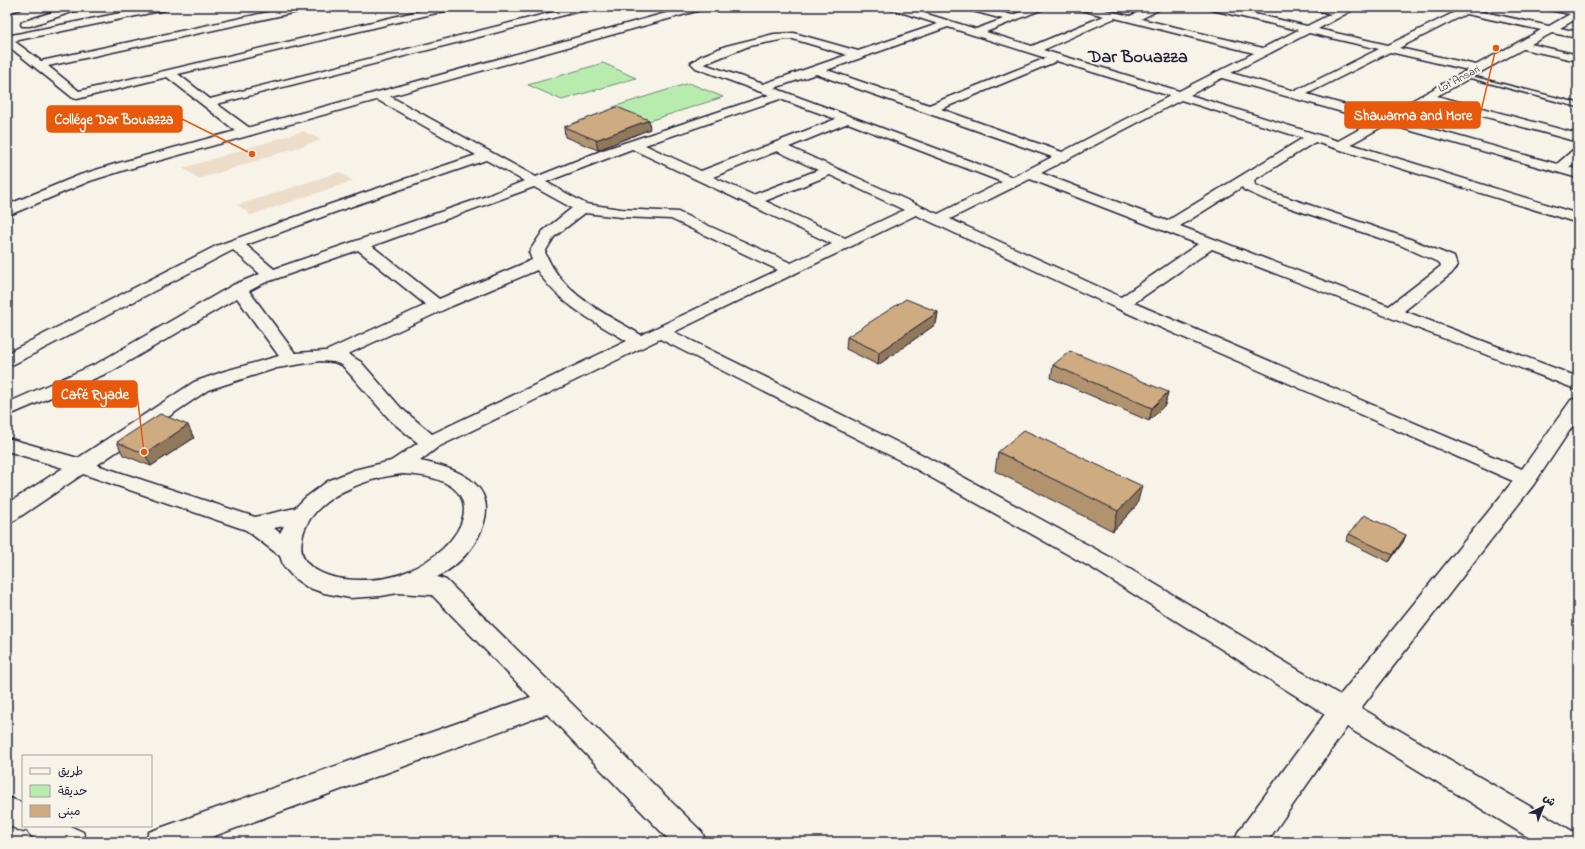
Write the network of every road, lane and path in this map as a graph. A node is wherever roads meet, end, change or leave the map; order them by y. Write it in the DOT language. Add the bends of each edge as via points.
graph roads {
  1 [pos="18,7"];
  2 [pos="78,7"];
  3 [pos="165,7"];
  4 [pos="306,7"];
  5 [pos="449,7"];
  6 [pos="585,7"];
  7 [pos="894,7"];
  8 [pos="968,7"];
  9 [pos="1044,7"];
  10 [pos="1081,7"];
  11 [pos="1159,7"];
  12 [pos="1211,7"];
  13 [pos="1313,7"];
  14 [pos="1353,7"];
  15 [pos="1445,7"];
  16 [pos="1547,7"];
  17 [pos="694,8"];
  18 [pos="7,10"];
  19 [pos="1464,11"];
  20 [pos="1341,13"];
  21 [pos="1578,14"];
  22 [pos="1114,15"];
  23 [pos="1012,18"];
  24 [pos="1132,19"];
  25 [pos="947,24"];
  26 [pos="1306,29"];
  27 [pos="1551,29"];
  28 [pos="7,30"];
  29 [pos="977,32"];
  30 [pos="1578,35"];
  31 [pos="7,39"];
  32 [pos="1522,45"];
  33 [pos="1388,48"];
  34 [pos="1034,50"];
  35 [pos="1264,52"];
  36 [pos="859,55"];
  37 [pos="1057,57"];
  38 [pos="1578,58"];
  39 [pos="39,65"];
  40 [pos="1477,69"];
  41 [pos="817,70"];
  42 [pos="168,73"];
  43 [pos="1221,74"];
  44 [pos="1465,76"];
  45 [pos="761,89"];
  46 [pos="1298,94"];
  47 [pos="779,95"];
  48 [pos="1181,95"];
  49 [pos="380,96"];
  50 [pos="1426,97"];
  51 [pos="208,103"];
  52 [pos="1578,105"];
  53 [pos="929,110"];
  54 [pos="848,119"];
  55 [pos="1388,120"];
  56 [pos="246,132"];
  57 [pos="1314,137"];
  58 [pos="1578,138"];
  59 [pos="1340,145"];
  60 [pos="634,146"];
  61 [pos="777,146"];
  62 [pos="1578,153"];
  63 [pos="489,155"];
  64 [pos="1064,157"];
  65 [pos="1559,169"];
  66 [pos="831,170"];
  67 [pos="1030,174"];
  68 [pos="1578,174"];
  69 [pos="699,177"];
  70 [pos="1247,180"];
  71 [pos="538,182"];
  72 [pos="1015,182"];
  73 [pos="752,201"];
  74 [pos="582,208"];
  75 [pos="916,210"];
  76 [pos="7,211"];
  77 [pos="937,220"];
  78 [pos="1578,220"];
  79 [pos="1168,227"];
  80 [pos="843,243"];
  81 [pos="1210,243"];
  82 [pos="235,244"];
  83 [pos="360,244"];
  84 [pos="540,263"];
  85 [pos="790,269"];
  86 [pos="271,275"];
  87 [pos="238,289"];
  88 [pos="1122,304"];
  89 [pos="438,306"];
  90 [pos="1391,313"];
  91 [pos="649,336"];
  92 [pos="331,355"];
  93 [pos="7,360"];
  94 [pos="291,360"];
  95 [pos="1578,384"];
  96 [pos="1578,404"];
  97 [pos="7,410"];
  98 [pos="7,444"];
  99 [pos="428,454"];
  100 [pos="80,466"];
  101 [pos="1526,479"];
  102 [pos="303,514"];
  103 [pos="7,515"];
  104 [pos="254,525"];
  105 [pos="290,552"];
  106 [pos="440,574"];
  107 [pos="552,701"];
  108 [pos="1343,712"];
  109 [pos="7,810"];
  110 [pos="22,818"];
  111 [pos="42,827"];
  112 [pos="72,842"];
  113 [pos="160,842"];
  114 [pos="690,842"];
  115 [pos="1249,842"];
  116 [pos="1563,842"];
  1 -- 18 [label="street"];
  2 -- 28 [label="street"];
  3 -- 31 [label="street"];
  4 -- 39 [label="street"];
  5 -- 42 [label="street"];
  6 -- 51 [label="street"];
  7 -- 25 [label="street"];
  8 -- 23 [label="street"];
  9 -- 23 [label="street"];
  10 -- 22 [label="street"];
  11 -- 24 [label="street"];
  12 -- 26 [label="street"];
  13 -- 20 [label="street"];
  14 -- 20 [label="street"];
  15 -- 19 [label="street"];
  16 -- 21 [label="street"];
  17 -- 49 [label="street"];
  19 -- 27 [label="street"];
  19 -- 33 [label="street"];
  20 -- 26 [label="street"];
  21 -- 27 [label="street, Lot Ansari"];
  22 -- 24 [label="street"];
  22 -- 34 [label="street"];
  23 -- 29 [label="street"];
  24 -- 35 [label="street"];
  25 -- 29 [label="street"];
  25 -- 36 [label="street"];
  26 -- 33 [label="street"];
  26 -- 35 [label="street"];
  27 -- 30 [label="street"];
  27 -- 32 [label="street, Lot Ansari"];
  29 -- 34 [label="street"];
  31 -- 39 [label="street"];
  32 -- 38 [label="street"];
  32 -- 40 [label="street, Lot Ansari"];
  33 -- 40 [label="street"];
  33 -- 46 [label="street"];
  34 -- 37 [label="street"];
  35 -- 43 [label="street"];
  36 -- 41 [label="street"];
  36 -- 45 [label="street" via="786,35 735,48 697,63"];
  37 -- 48 [label="street"];
  37 -- 53 [label="street"];
  39 -- 42 [label="street" via="77,94"];
  40 -- 44 [label="street, Lot Ansari"];
  41 -- 45 [label="street"];
  41 -- 53 [label="street"];
  42 -- 51 [label="street"];
  43 -- 46 [label="street"];
  43 -- 48 [label="street"];
  44 -- 50 [label="street, Lot Ansari"];
  44 -- 52 [label="lane"];
  45 -- 47 [label="street"];
  46 -- 55 [label="street"];
  47 -- 54 [label="street"];
  47 -- 60 [label="street"];
  48 -- 57 [label="street"];
  48 -- 64 [label="street"];
  49 -- 56 [label="street"];
  49 -- 63 [label="street"];
  50 -- 55 [label="street, Lot Ansari"];
  50 -- 58 [label="street"];
  51 -- 56 [label="street"];
  53 -- 64 [label="street"];
  54 -- 61 [label="street"];
  54 -- 72 [label="street"];
  55 -- 59 [label="street, Lot Ansari"];
  55 -- 65 [label="street"];
  56 -- 76 [label="street" via="85,178"];
  57 -- 59 [label="street"];
  57 -- 70 [label="street"];
  59 -- 78 [label="street"];
  60 -- 69 [label="street"];
  60 -- 71 [label="street" via="593,158"];
  61 -- 66 [label="street"];
  61 -- 69 [label="street"];
  62 -- 65 [label="street"];
  63 -- 71 [label="street"];
  63 -- 82 [label="street" via="336,206"];
  64 -- 67 [label="street"];
  65 -- 68 [label="street"];
  66 -- 73 [label="street"];
  66 -- 75 [label="street"];
  67 -- 72 [label="street"];
  67 -- 79 [label="street"];
  69 -- 73 [label="street"];
  70 -- 79 [label="street" via="1232,186"];
  70 -- 90 [label="street" via="1249,187 1255,191 1405,242 1448,260 1449,266 1446,270"];
  71 -- 74 [label="street"];
  71 -- 83 [label="street"];
  72 -- 77 [label="street"];
  73 -- 80 [label="street"];
  74 -- 84 [label="street" via="548,234 537,252"];
  74 -- 85 [label="street" via="673,215"];
  75 -- 77 [label="street"];
  75 -- 80 [label="street"];
  77 -- 88 [label="street"];
  79 -- 81 [label="street"];
  80 -- 85 [label="street"];
  81 -- 88 [label="street"];
  81 -- 90 [label="street"];
  82 -- 86 [label="street"];
  82 -- 93 [label="street"];
  83 -- 86 [label="street"];
  83 -- 89 [label="street"];
  84 -- 89 [label="street"];
  84 -- 91 [label="street" via="546,273 578,304"];
  85 -- 91 [label="street"];
  86 -- 87 [label="street"];
  87 -- 94 [label="street"];
  87 -- 97 [label="street" via="105,367"];
  88 -- 101 [label="street"];
  89 -- 92 [label="street"];
  90 -- 95 [label="street"];
  91 -- 99 [label="street"];
  91 -- 108 [label="street" via="914,459 1086,555"];
  92 -- 94 [label="street"];
  92 -- 99 [label="street" via="348,360 413,432"];
  94 -- 100 [label="street" via="237,372 201,386"];
  96 -- 101 [label="street"];
  98 -- 100 [label="street"];
  99 -- 102 [label="street" via="396,468 369,473 343,483 320,497"];
  99 -- 106 [label="street" via="450,475 464,484 473,497 475,507 475,518 468,535"];
  100 -- 103 [label="street"];
  100 -- 104 [label="street"];
  101 -- 108 [label="street"];
  102 -- 104 [label="street"];
  102 -- 105 [label="street" via="293,530"];
  104 -- 105 [label="street"];
  105 -- 106 [label="street" via="302,574 323,585 351,590 375,589"];
  106 -- 107 [label="street"];
  107 -- 113 [label="street"];
  107 -- 114 [label="street"];
  108 -- 115 [label="street"];
  108 -- 116 [label="street"];
  109 -- 110 [label="street"];
  111 -- 112 [label="street"];
}
